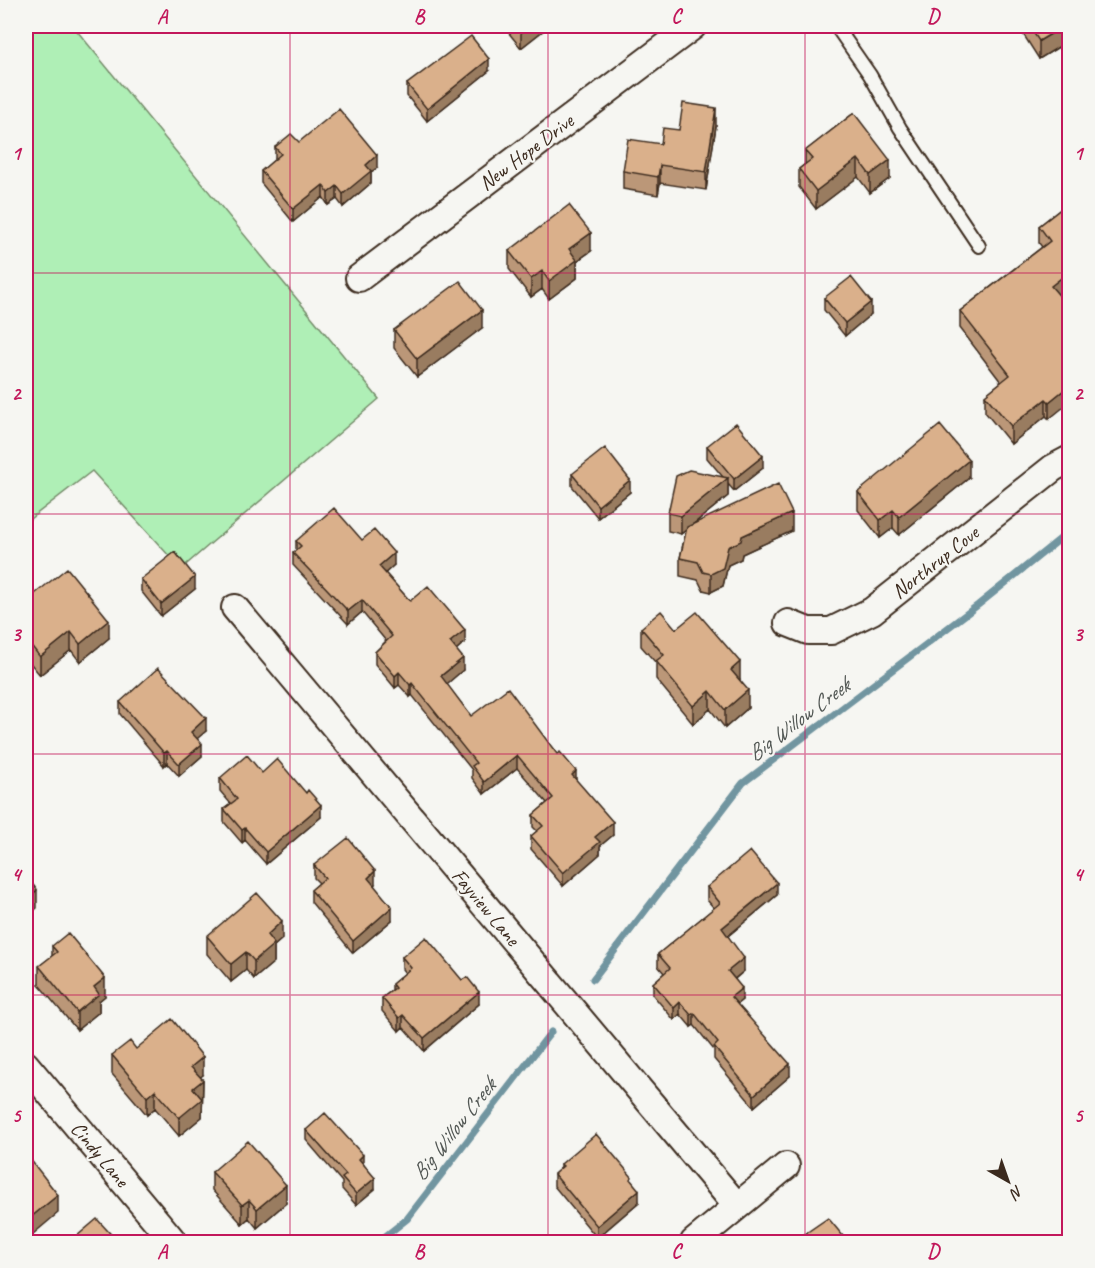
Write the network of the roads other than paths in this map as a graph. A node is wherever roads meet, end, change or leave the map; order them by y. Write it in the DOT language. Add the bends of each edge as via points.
graph roads {
  1 [pos="693,26"];
  2 [pos="836,26"];
  3 [pos="979,246"];
  4 [pos="359,278"];
  5 [pos="1070,459"];
  6 [pos="235,608"];
  7 [pos="788,623"];
  8 [pos="26,1065"];
  9 [pos="786,1166"];
  10 [pos="737,1206"];
  11 [pos="174,1242"];
  12 [pos="694,1242"];
  1 -- 4 [label="street, New Hope Drive"];
  2 -- 3 [label="lane"];
  5 -- 7 [label="street, Northrup Cove" via="1053,468 872,611 831,631 808,631"];
  6 -- 10 [label="street, Fayview Lane"];
  8 -- 11 [label="street, Cindy Lane"];
  9 -- 10 [label="street"];
  10 -- 12 [label="street"];
}
